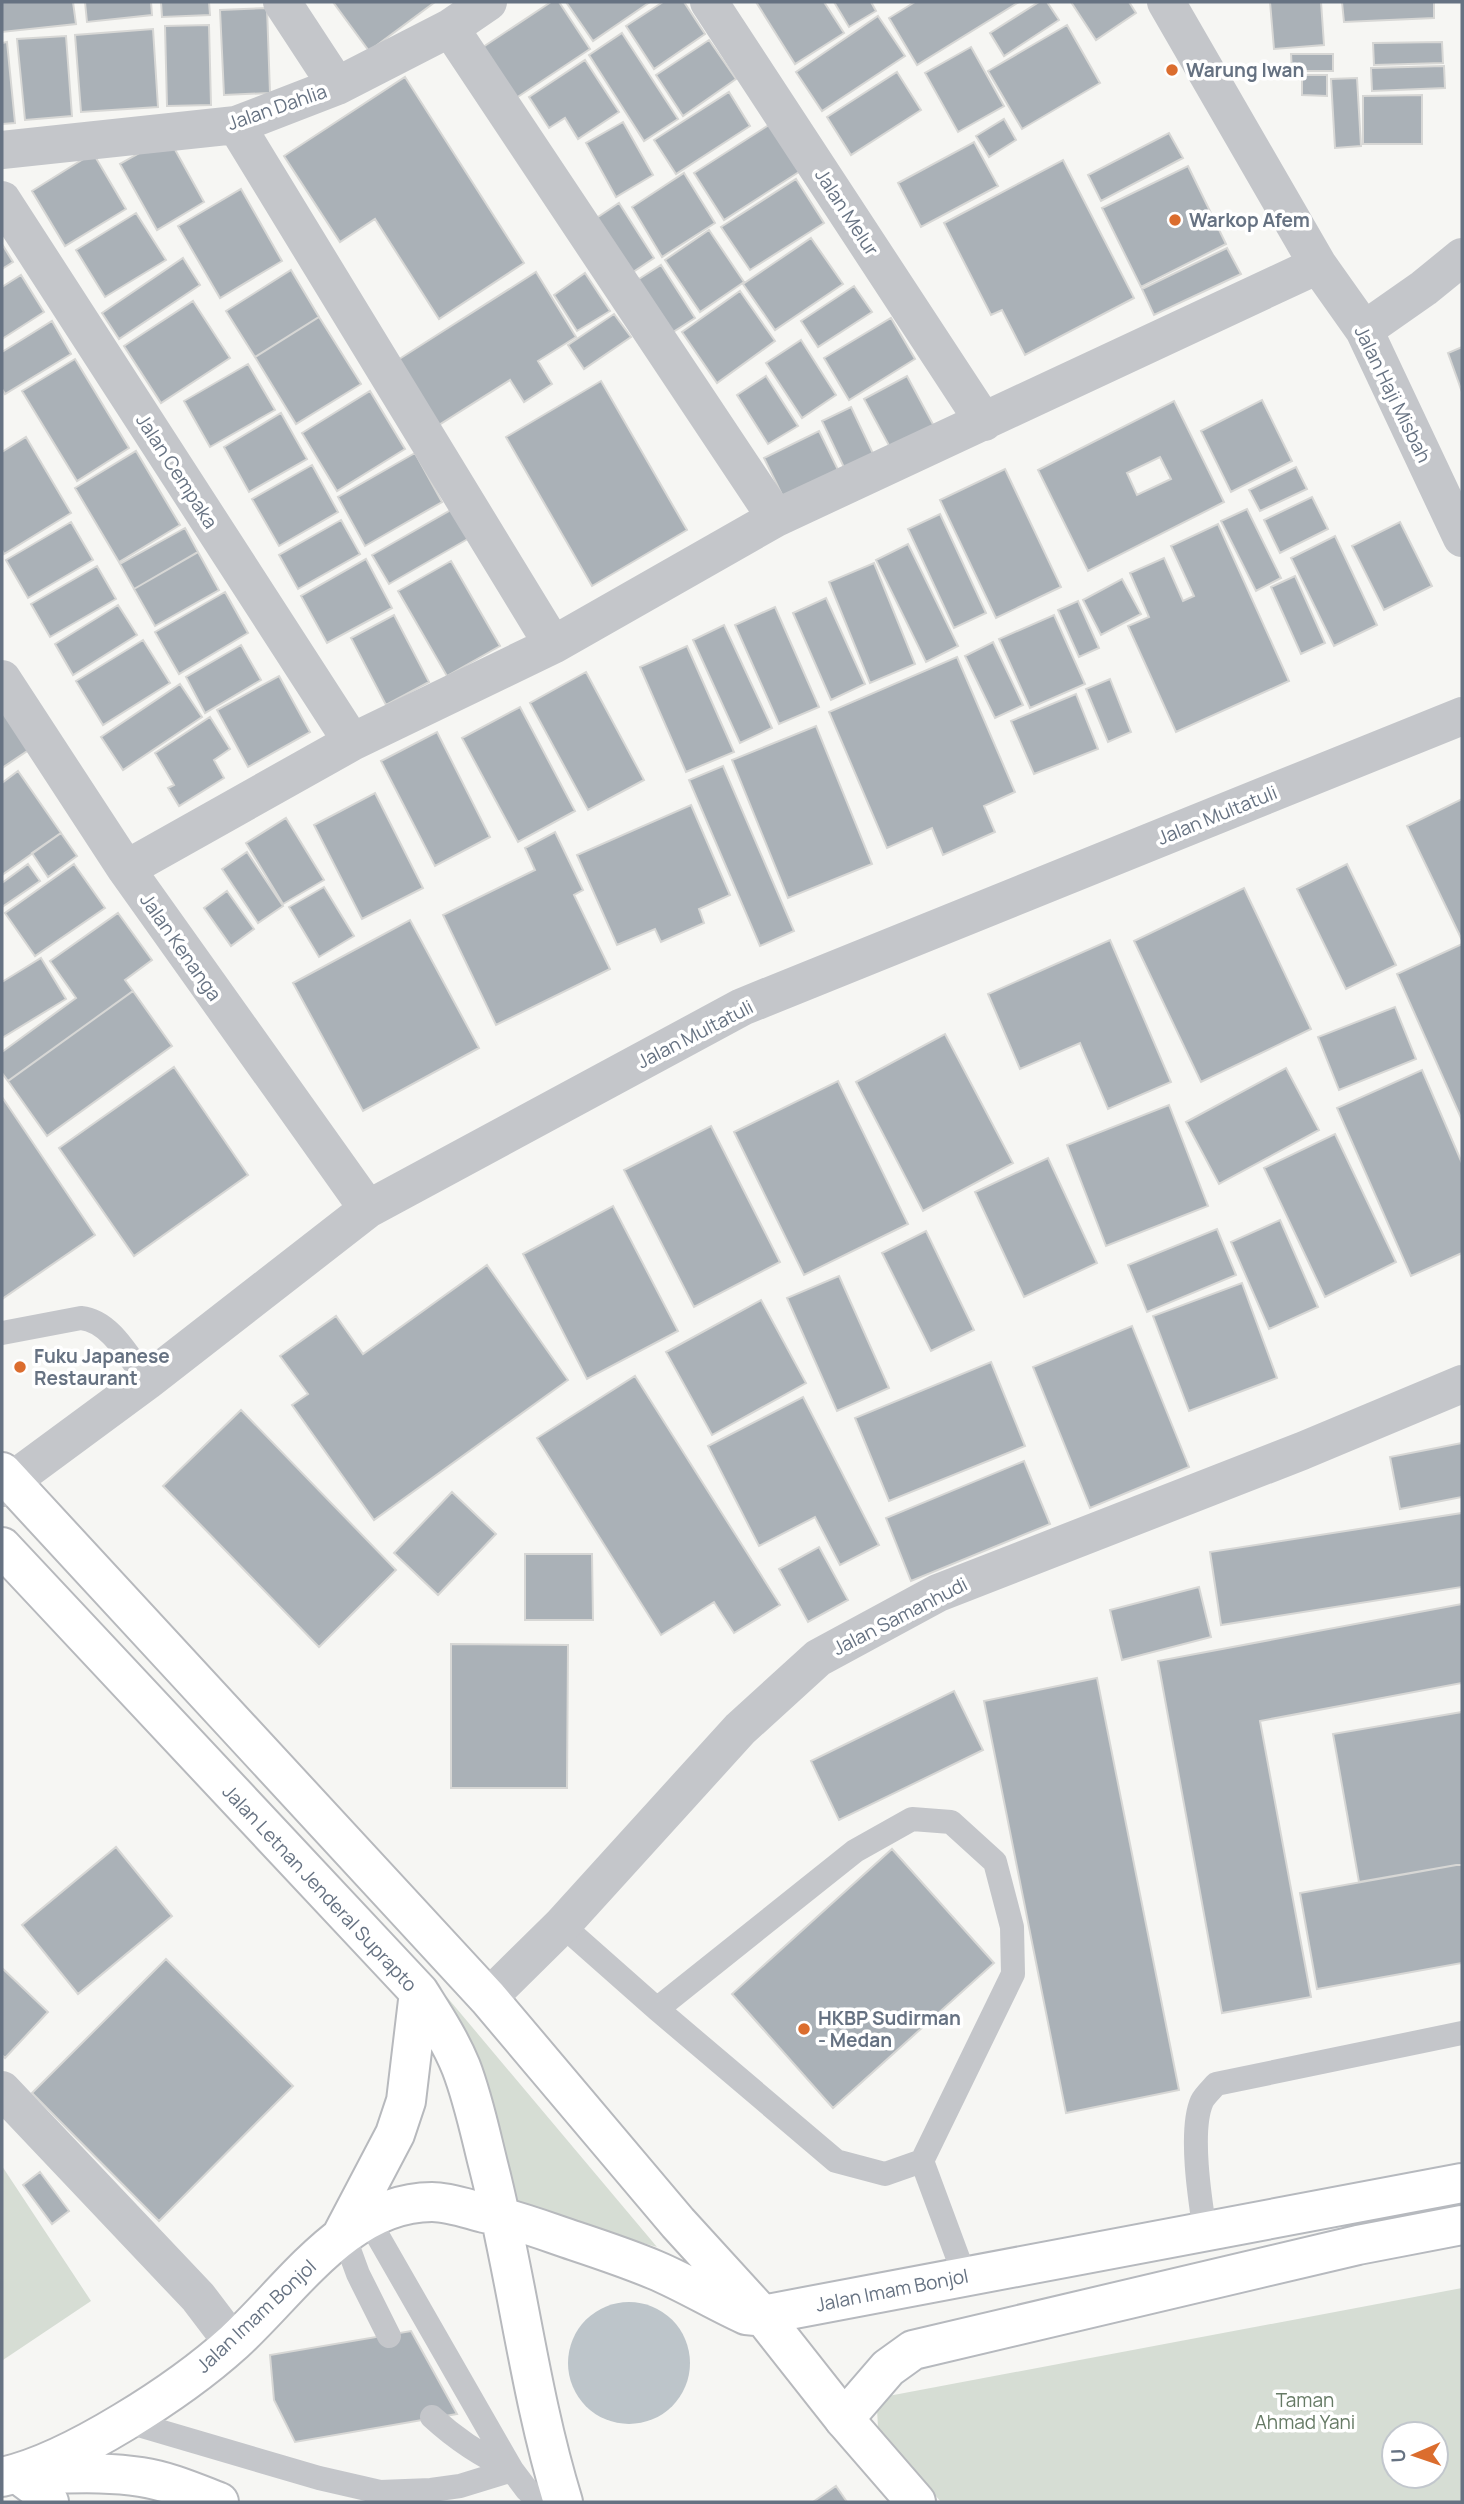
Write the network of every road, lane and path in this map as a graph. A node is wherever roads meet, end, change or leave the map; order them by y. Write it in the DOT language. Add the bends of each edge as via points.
graph roads {
  1 [pos="282,2"];
  2 [pos="488,2"];
  3 [pos="709,2"];
  4 [pos="1166,2"];
  5 [pos="450,28"];
  6 [pos="337,86"];
  7 [pos="236,125"];
  8 [pos="2,149"];
  9 [pos="2,200"];
  10 [pos="1462,257"];
  11 [pos="1318,265"];
  12 [pos="1462,285"];
  13 [pos="1370,343"];
  14 [pos="984,422"];
  15 [pos="776,518"];
  16 [pos="1462,538"];
  17 [pos="553,645"];
  18 [pos="2,679"];
  19 [pos="1462,716"];
  20 [pos="352,742"];
  21 [pos="126,869"];
  22 [pos="368,1209"];
  23 [pos="2,1333"];
  24 [pos="147,1381"];
  25 [pos="1462,1384"];
  26 [pos="5,1480"];
  27 [pos="2,1547"];
  28 [pos="562,1925"];
  29 [pos="419,1993"];
  30 [pos="488,1998"];
  31 [pos="657,2009"];
  32 [pos="1462,2033"];
  33 [pos="2,2090"];
  34 [pos="922,2161"];
  35 [pos="1462,2183"];
  36 [pos="502,2216"];
  37 [pos="1462,2225"];
  38 [pos="356,2226"];
  39 [pos="1205,2232"];
  40 [pos="965,2277"];
  41 [pos="762,2315"];
  42 [pos="388,2336"];
  43 [pos="233,2343"];
  44 [pos="432,2417"];
  45 [pos="844,2419"];
  46 [pos="125,2421"];
  47 [pos="512,2470"];
  48 [pos="10,2475"];
  49 [pos="49,2502"];
  50 [pos="219,2502"];
  51 [pos="540,2502"];
  52 [pos="563,2502"];
  53 [pos="916,2502"];
  1 -- 6 [label="street"];
  2 -- 5 [label="street, Jalan Dahlia"];
  3 -- 14 [label="street, Jalan Melur"];
  4 -- 11 [label="street, Jalan Haji Misbah"];
  5 -- 6 [label="street, Jalan Dahlia"];
  5 -- 15 [label="street"];
  6 -- 7 [label="street, Jalan Dahlia"];
  7 -- 8 [label="street, Jalan Dahlia"];
  7 -- 17 [label="street"];
  9 -- 20 [label="street, Jalan Cempaka"];
  10 -- 13 [label="street"];
  11 -- 13 [label="street, Jalan Haji Misbah"];
  11 -- 14 [label="street"];
  12 -- 13 [label="street"];
  13 -- 16 [label="street, Jalan Haji Misbah"];
  14 -- 15 [label="street"];
  15 -- 17 [label="street"];
  17 -- 20 [label="street"];
  18 -- 21 [label="street, Jalan Kenanga"];
  19 -- 22 [label="street, Jalan Multatuli" via="742,1007"];
  20 -- 21 [label="street"];
  21 -- 22 [label="street, Jalan Kenanga"];
  22 -- 24 [label="street, Jalan Multatuli"];
  23 -- 24 [label="lane" via="94,1319"];
  24 -- 26 [label="street, Jalan Multatuli"];
  25 -- 28 [label="street, Jalan Samanhudi" via="938,1593 818,1658 740,1729"];
  26 -- 30 [label="main road"];
  27 -- 29 [label="main road, Jalan Letnan Jenderal Suprapto"];
  28 -- 30 [label="street, Jalan Samanhudi"];
  28 -- 31 [label="lane"];
  29 -- 36 [label="main road, Jalan Letnan Jenderal Suprapto" via="461,2067"];
  29 -- 38 [label="main road, Jalan Imam Bonjol" via="406,2101"];
  30 -- 41 [label="main road"];
  31 -- 34 [label="lane" via="836,2161 885,2174"];
  31 -- 34 [label="lane" via="855,1851 912,1819 951,1822 995,1862 1012,1927 1013,1974"];
  32 -- 39 [label="lane" via="1216,2084 1203,2100 1198,2120 1197,2177"];
  33 -- 43 [label="street" via="198,2297"];
  34 -- 40 [label="lane"];
  35 -- 39 [label="main road, Jalan Imam Bonjol"];
  36 -- 38 [label="main road, Jalan Imam Bonjol" via="435,2202 410,2203"];
  36 -- 41 [label="main road, Jalan Imam Bonjol" via="656,2270 746,2315"];
  36 -- 52 [label="main road, Jalan Letnan Jenderal Suprapto" via="548,2454"];
  37 -- 45 [label="main road" via="1358,2245 913,2350 888,2368"];
  38 -- 42 [label="lane" via="358,2274"];
  38 -- 43 [label="main road, Jalan Imam Bonjol"];
  38 -- 47 [label="lane"];
  39 -- 40 [label="main road, Jalan Imam Bonjol"];
  40 -- 41 [label="main road, Jalan Imam Bonjol"];
  41 -- 45 [label="main road"];
  43 -- 46 [label="main road, Jalan Imam Bonjol"];
  44 -- 47 [label="lane" via="479,2455"];
  45 -- 53 [label="main road"];
  46 -- 47 [label="lane" via="380,2492 460,2486"];
  46 -- 48 [label="main road, Jalan Imam Bonjol" via="74,2449"];
  47 -- 51 [label="lane"];
  48 -- 49 [label="main road" via="41,2491"];
  48 -- 50 [label="main road" via="141,2477"];
}
